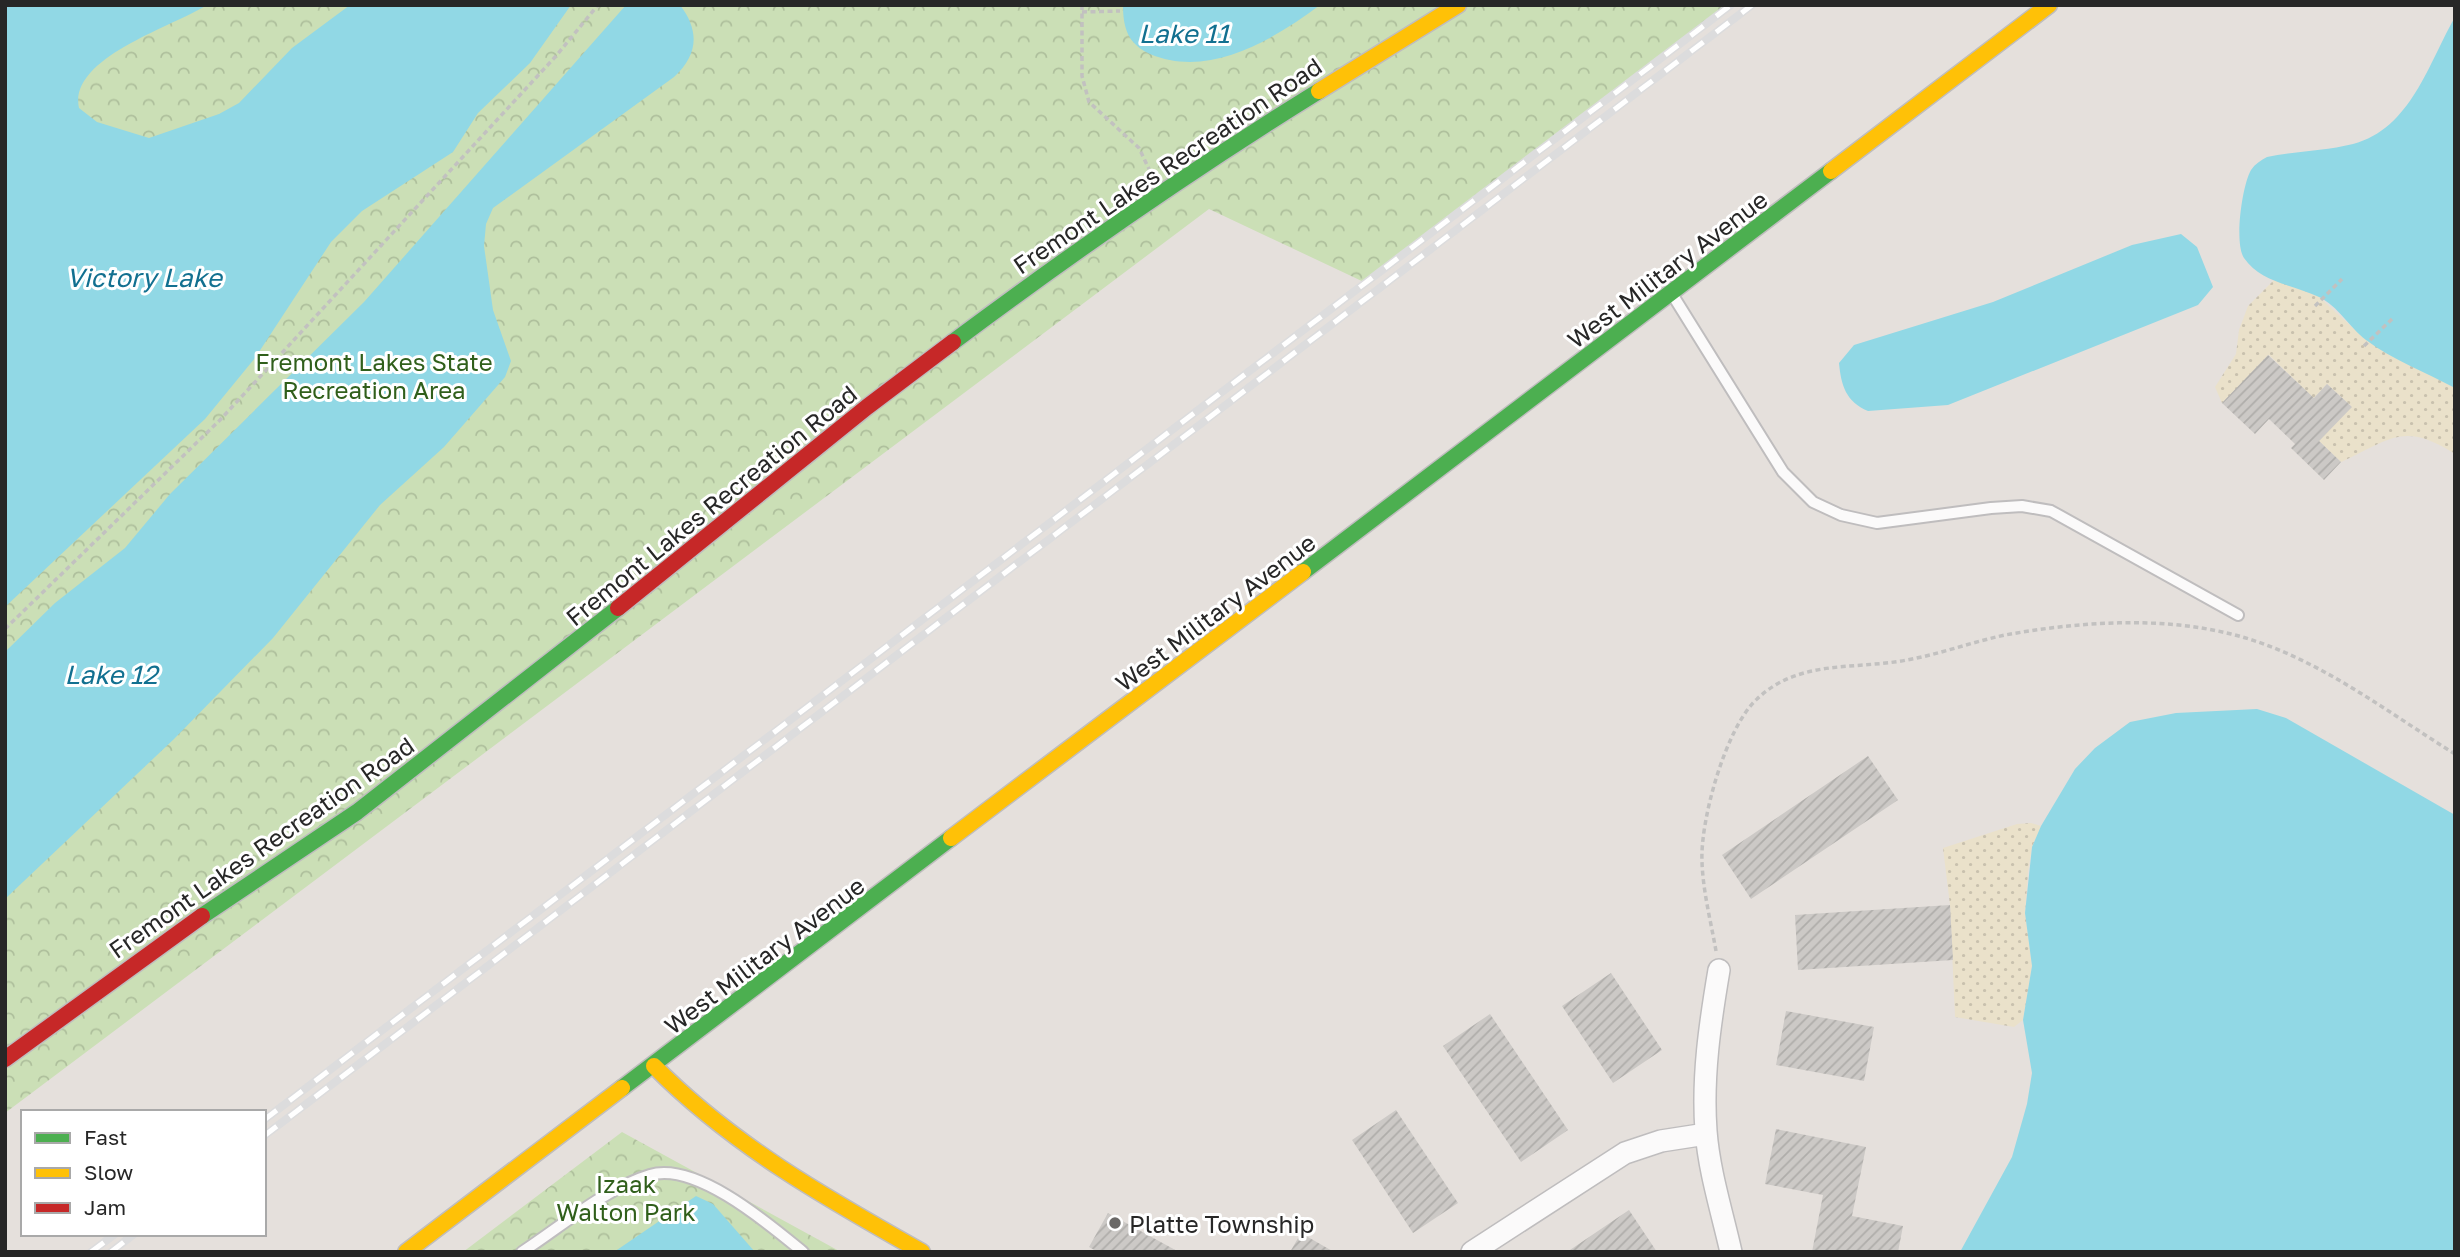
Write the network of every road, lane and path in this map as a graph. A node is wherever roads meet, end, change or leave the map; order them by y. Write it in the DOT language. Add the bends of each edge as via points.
graph roads {
  1 [pos="598,5"];
  2 [pos="1082,5"];
  3 [pos="1458,5"];
  4 [pos="2049,5"];
  5 [pos="1120,11"];
  6 [pos="1082,12"];
  7 [pos="1165,190"];
  8 [pos="2342,279"];
  9 [pos="1672,293"];
  10 [pos="2315,306"];
  11 [pos="2392,319"];
  12 [pos="2364,346"];
  13 [pos="2238,615"];
  14 [pos="5,629"];
  15 [pos="2455,754"];
  16 [pos="1719,970"];
  17 [pos="5,1059"];
  18 [pos="654,1066"];
  19 [pos="1706,1134"];
  20 [pos="406,1252"];
  21 [pos="522,1252"];
  22 [pos="803,1252"];
  23 [pos="922,1252"];
  24 [pos="1472,1252"];
  25 [pos="1731,1252"];
  1 -- 14 [label="path" via="220,420"];
  2 -- 6 [label="path"];
  3 -- 7 [label="street, Fremont Lakes Recreation Road"];
  4 -- 9 [label="street, West Military Avenue"];
  5 -- 6 [label="path"];
  6 -- 7 [label="path" via="1082,76 1089,102 1139,148"];
  7 -- 17 [label="street, Fremont Lakes Recreation Road" via="930,358 529,681 357,812 204,914"];
  8 -- 10 [label="path"];
  9 -- 13 [label="lane" via="1783,472 1812,502 1877,523 1991,508 2022,506 2051,511"];
  9 -- 18 [label="street, West Military Avenue"];
  11 -- 12 [label="path"];
  15 -- 16 [label="path" via="2295,658 2263,643 2196,628 2137,624 2046,628 1907,660 1801,672 1771,688 1745,712 1708,814 1702,859"];
  16 -- 19 [label="street" via="1706,1074"];
  18 -- 20 [label="street, West Military Avenue"];
  18 -- 23 [label="street" via="742,1144"];
  19 -- 24 [label="street" via="1625,1153"];
  19 -- 25 [label="street"];
  21 -- 22 [label="lane" via="604,1198 651,1174 665,1173 682,1176 737,1202"];
}
